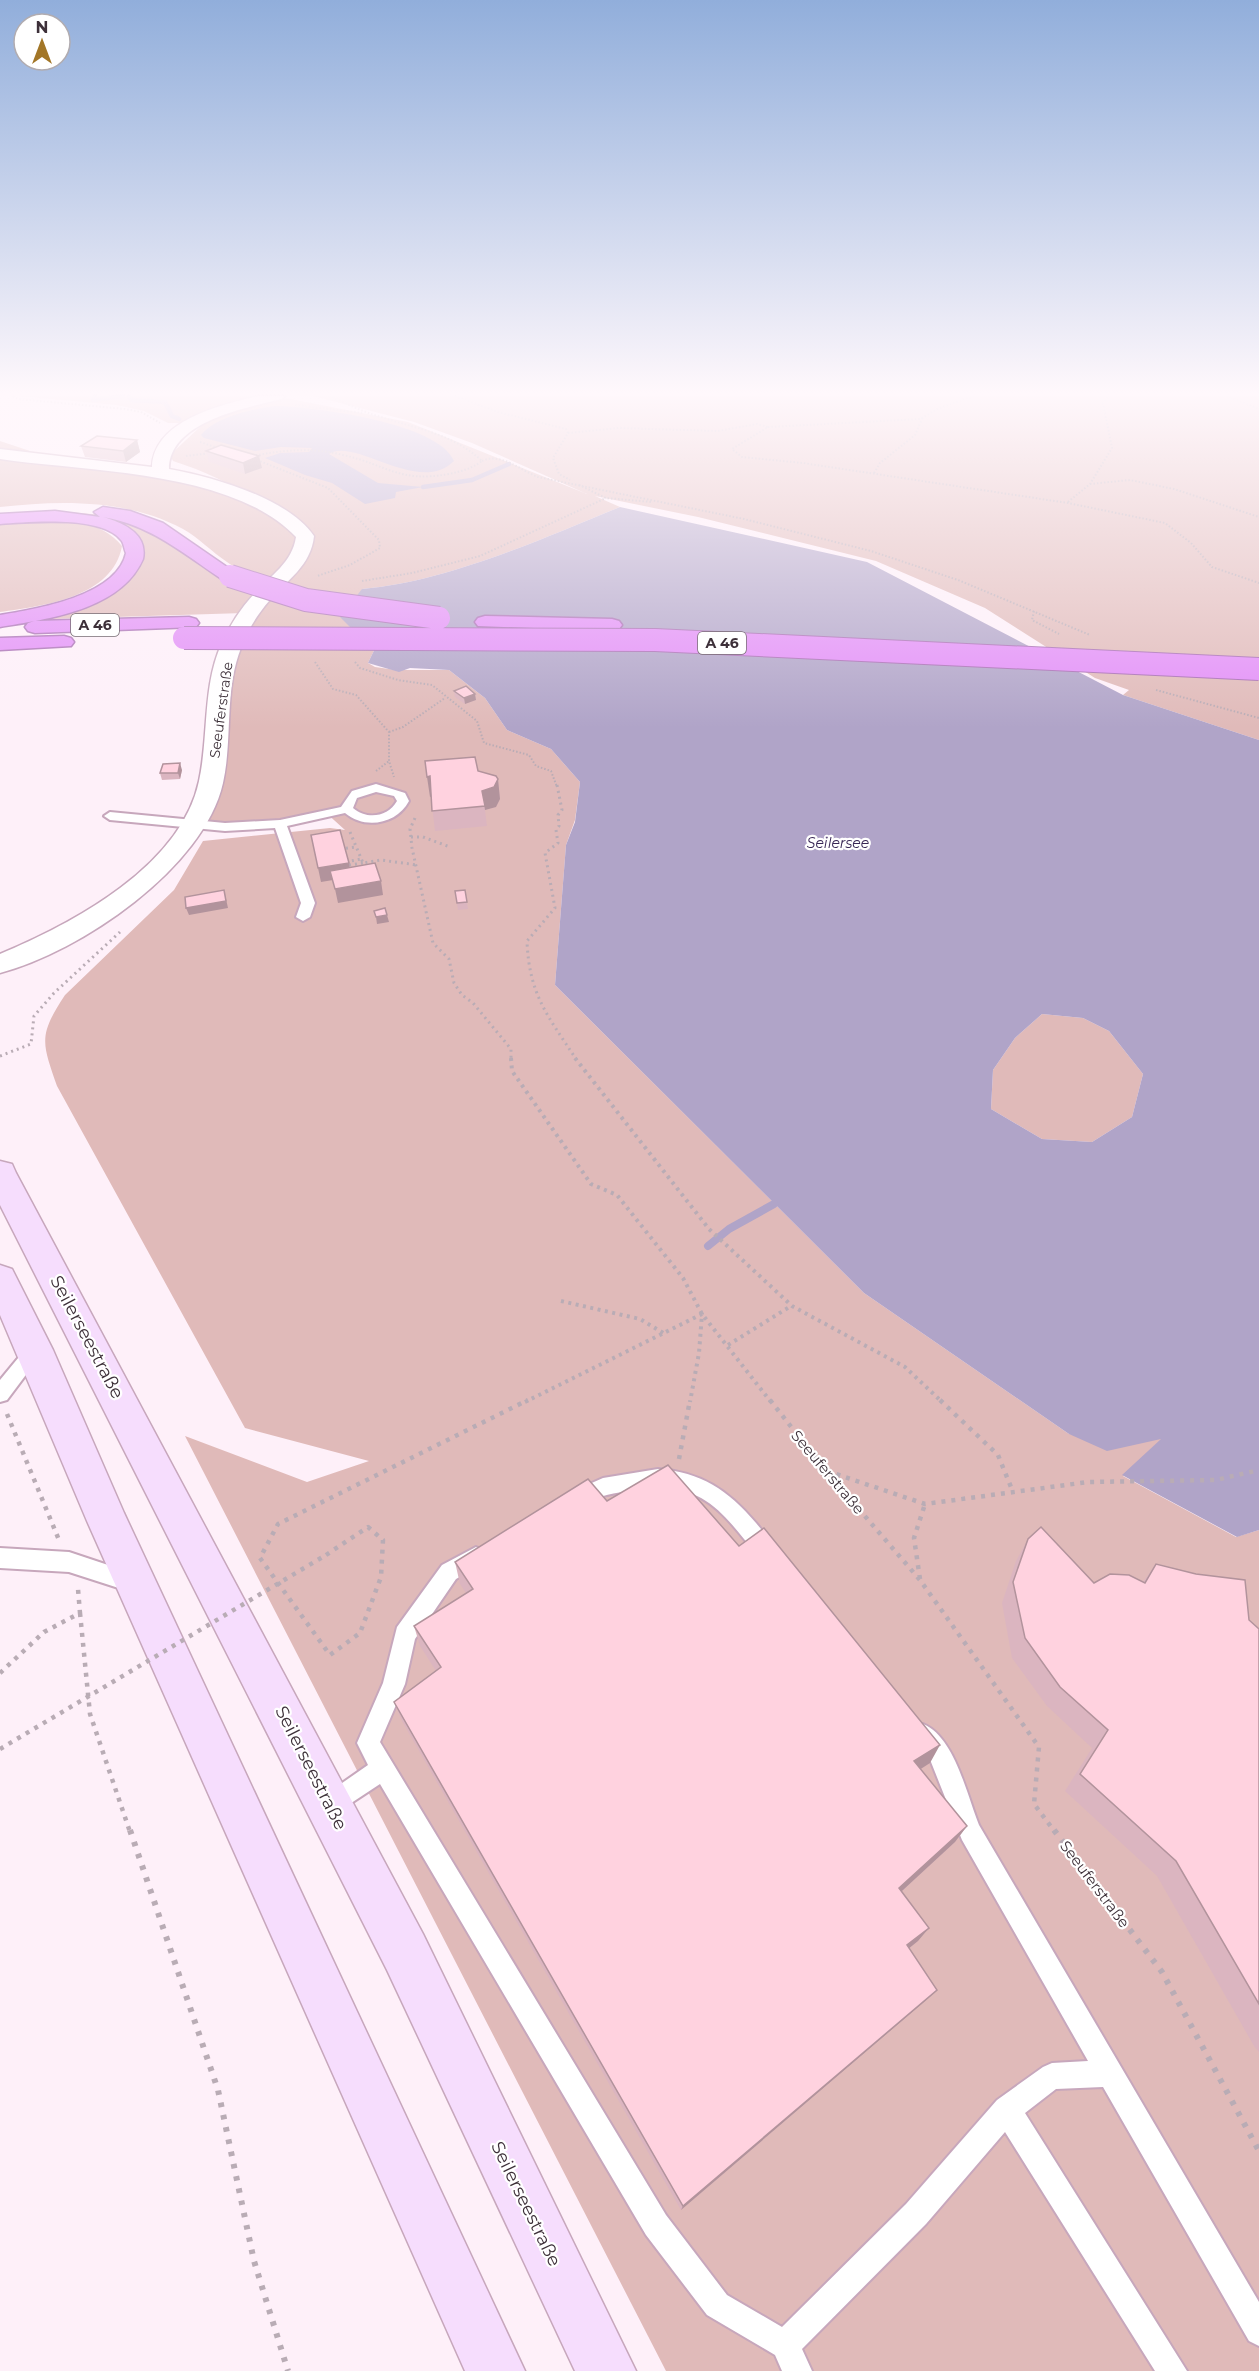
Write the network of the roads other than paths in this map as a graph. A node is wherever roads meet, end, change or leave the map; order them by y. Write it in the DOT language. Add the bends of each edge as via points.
graph roads {
  1 [pos="261,507"];
  2 [pos="0,511"];
  3 [pos="0,519"];
  4 [pos="0,621"];
  5 [pos="485,622"];
  6 [pos="0,628"];
  7 [pos="187,630"];
  8 [pos="0,644"];
  9 [pos="1259,653"];
  10 [pos="1259,669"];
  11 [pos="347,809"];
  12 [pos="110,816"];
  13 [pos="280,824"];
  14 [pos="194,825"];
  15 [pos="303,916"];
  16 [pos="4,964"];
  17 [pos="0,1173"];
  18 [pos="0,1279"];
  19 [pos="35,1350"];
  20 [pos="0,1394"];
  21 [pos="557,1510"];
  22 [pos="498,1544"];
  23 [pos="0,1558"];
  24 [pos="784,1572"];
  25 [pos="136,1584"];
  26 [pos="909,1718"];
  27 [pos="383,1768"];
  28 [pos="330,1805"];
  29 [pos="1110,2074"];
  30 [pos="1007,2110"];
  31 [pos="1259,2331"];
  32 [pos="785,2345"];
  33 [pos="495,2371"];
  34 [pos="606,2371"];
  35 [pos="797,2371"];
  36 [pos="1172,2371"];
  1 -- 14 [label="street, Seeuferstraße" via="292,523 305,536 303,551 294,567 245,618 230,648 211,785"];
  2 -- 5 [label="highway, bridge" via="80,509 140,519 178,537 230,576 276,594 322,604"];
  3 -- 4 [label="highway" via="85,519 119,529 135,549 134,562 102,592 44,613"];
  5 -- 7 [label="highway, A 46"];
  5 -- 9 [label="highway, A 46"];
  6 -- 7 [label="highway, A 46"];
  7 -- 8 [label="highway, A 46"];
  7 -- 10 [label="highway, A 46, bridge" via="655,640"];
  11 -- 13 [label="lane"];
  12 -- 14 [label="lane"];
  13 -- 14 [label="lane"];
  13 -- 15 [label="lane" via="308,903"];
  14 -- 16 [label="street, Seeuferstraße" via="160,866 130,892 82,926"];
  17 -- 28 [label="main road, Seilerseestraße"];
  18 -- 19 [label="main road"];
  19 -- 20 [label="lane"];
  19 -- 25 [label="main road"];
  21 -- 24 [label="lane" via="594,1488 648,1478 690,1480 722,1500"];
  22 -- 27 [label="lane" via="449,1572 405,1635 394,1684 368,1743"];
  23 -- 25 [label="lane" via="69,1562"];
  25 -- 33 [label="main road"];
  26 -- 29 [label="lane" via="940,1755 970,1832"];
  27 -- 28 [label="lane"];
  27 -- 32 [label="lane" via="656,2225 717,2305"];
  28 -- 34 [label="main road, Seilerseestraße"];
  29 -- 30 [label="lane" via="1052,2076"];
  29 -- 31 [label="lane"];
  30 -- 32 [label="lane" via="916,2214"];
  30 -- 36 [label="lane"];
  32 -- 35 [label="lane"];
}
